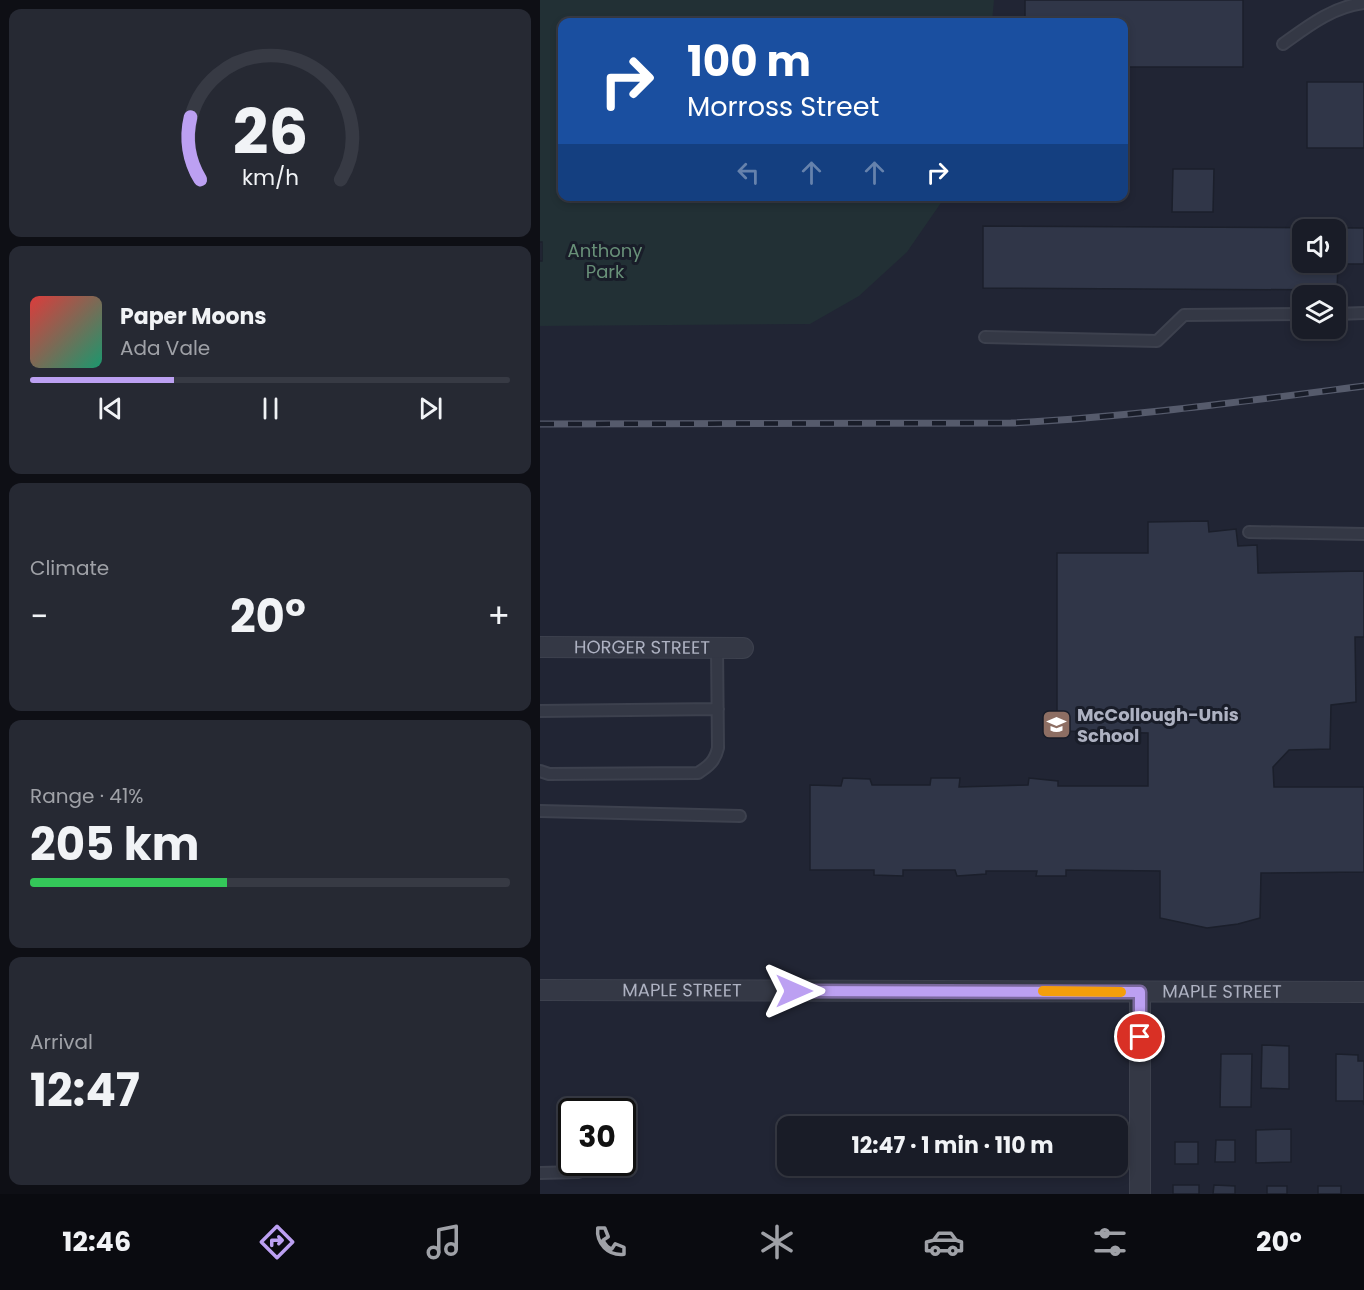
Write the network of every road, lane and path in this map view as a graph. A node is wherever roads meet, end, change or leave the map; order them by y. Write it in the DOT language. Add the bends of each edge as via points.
graph roads {
  1 [pos="1364,3"];
  2 [pos="1283,44"];
  3 [pos="1364,313"];
  4 [pos="1292,314"];
  5 [pos="1346,314"];
  6 [pos="985,337"];
  7 [pos="1249,532"];
  8 [pos="1364,534"];
  9 [pos="540,647"];
  10 [pos="717,648"];
  11 [pos="743,648"];
  12 [pos="718,709"];
  13 [pos="540,711"];
  14 [pos="540,771"];
  15 [pos="540,811"];
  16 [pos="740,816"];
  17 [pos="540,990"];
  18 [pos="1140,992"];
  19 [pos="1364,992"];
  20 [pos="540,1173"];
  21 [pos="558,1173"];
  22 [pos="1140,1194"];
  1 -- 2 [label="lane" via="1332,11"];
  3 -- 5 [label="lane"];
  4 -- 6 [label="lane" via="1184,315 1157,340"];
  7 -- 8 [label="lane"];
  9 -- 10 [label="street, HORGER STREET"];
  10 -- 11 [label="street, HORGER STREET"];
  10 -- 12 [label="lane"];
  12 -- 13 [label="lane"];
  12 -- 14 [label="lane" via="715,759 698,773"];
  15 -- 16 [label="lane"];
  17 -- 18 [label="street, MAPLE STREET"];
  18 -- 19 [label="street, MAPLE STREET"];
  18 -- 22 [label="street"];
  20 -- 21 [label="lane"];
}
